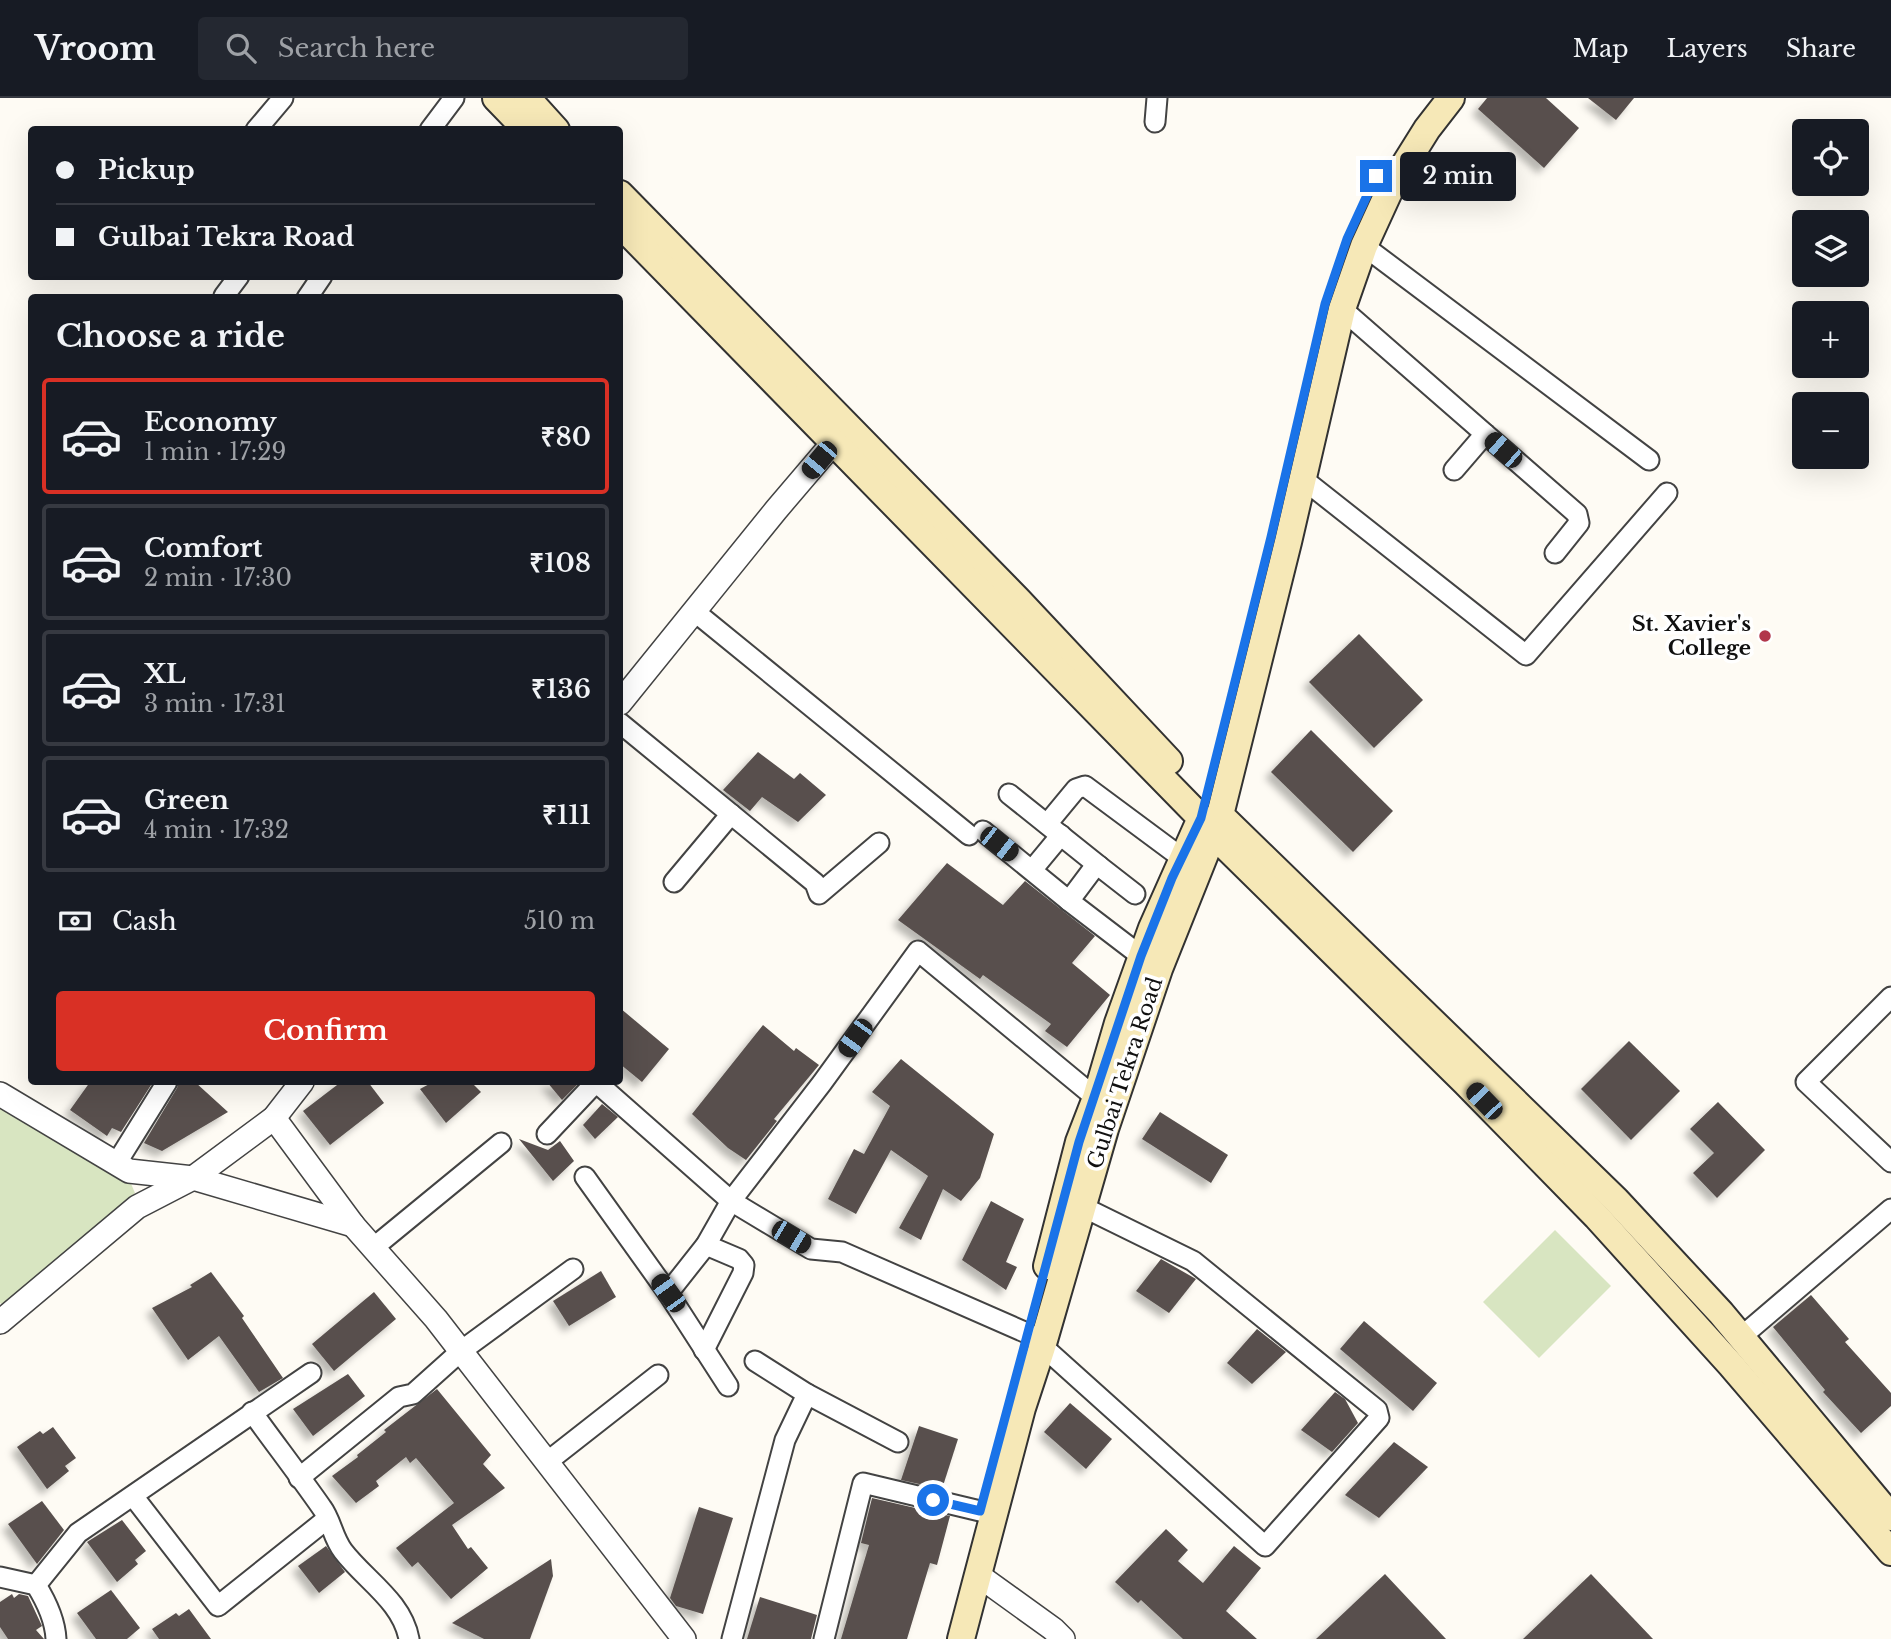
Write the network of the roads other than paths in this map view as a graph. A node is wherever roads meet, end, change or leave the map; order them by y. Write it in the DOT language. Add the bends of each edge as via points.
graph roads {
  1 [pos="283,98"];
  2 [pos="454,98"];
  3 [pos="496,98"];
  4 [pos="527,98"];
  5 [pos="1157,98"];
  6 [pos="1429,98"];
  7 [pos="1451,98"];
  8 [pos="1156,122"];
  9 [pos="259,126"];
  10 [pos="433,126"];
  11 [pos="523,126"];
  12 [pos="552,126"];
  13 [pos="623,197"];
  14 [pos="623,227"];
  15 [pos="1364,246"];
  16 [pos="1342,309"];
  17 [pos="840,434"];
  18 [pos="1485,434"];
  19 [pos="1648,460"];
  20 [pos="1454,470"];
  21 [pos="1303,479"];
  22 [pos="1667,493"];
  23 [pos="1555,553"];
  24 [pos="694,611"];
  25 [pos="623,699"];
  26 [pos="623,725"];
  27 [pos="1009,793"];
  28 [pos="731,814"];
  29 [pos="1210,817"];
  30 [pos="1054,830"];
  31 [pos="879,843"];
  32 [pos="1182,858"];
  33 [pos="1099,866"];
  34 [pos="1032,870"];
  35 [pos="674,882"];
  36 [pos="1135,894"];
  37 [pos="1069,901"];
  38 [pos="1141,956"];
  39 [pos="1891,997"];
  40 [pos="165,1085"];
  41 [pos="300,1085"];
  42 [pos="593,1085"];
  43 [pos="599,1085"];
  44 [pos="0,1094"];
  45 [pos="1096,1098"];
  46 [pos="274,1118"];
  47 [pos="547,1134"];
  48 [pos="501,1143"];
  49 [pos="1891,1162"];
  50 [pos="116,1164"];
  51 [pos="585,1177"];
  52 [pos="193,1178"];
  53 [pos="731,1201"];
  54 [pos="1083,1207"];
  55 [pos="1891,1209"];
  56 [pos="353,1225"];
  57 [pos="706,1245"];
  58 [pos="373,1248"];
  59 [pos="573,1269"];
  60 [pos="668,1293"];
  61 [pos="0,1322"];
  62 [pos="1741,1337"];
  63 [pos="1035,1341"];
  64 [pos="704,1350"];
  65 [pos="461,1351"];
  66 [pos="755,1361"];
  67 [pos="311,1373"];
  68 [pos="659,1375"];
  69 [pos="728,1386"];
  70 [pos="807,1394"];
  71 [pos="252,1412"];
  72 [pos="898,1442"];
  73 [pos="547,1462"];
  74 [pos="299,1478"];
  75 [pos="133,1496"];
  76 [pos="980,1511"];
  77 [pos="1891,1517"];
  78 [pos="327,1519"];
  79 [pos="1891,1552"];
  80 [pos="978,1575"];
  81 [pos="0,1577"];
  82 [pos="36,1585"];
  83 [pos="56,1639"];
  84 [pos="409,1639"];
  85 [pos="684,1639"];
  86 [pos="732,1639"];
  87 [pos="824,1639"];
  88 [pos="944,1639"];
  89 [pos="961,1639"];
  90 [pos="1063,1639"];
  1 -- 9 [label="street"];
  2 -- 10 [label="street"];
  3 -- 11 [label="main road"];
  4 -- 12 [label="main road"];
  5 -- 8 [label="street"];
  6 -- 29 [label="main road, Gulbai Tekra Road" via="1376,176 1347,239 1325,304"];
  7 -- 15 [label="main road, Gulbai Tekra Road" via="1392,185"];
  13 -- 17 [label="main road"];
  14 -- 17 [label="main road"];
  15 -- 16 [label="main road, Gulbai Tekra Road"];
  15 -- 19 [label="street"];
  16 -- 18 [label="street"];
  16 -- 21 [label="main road, Gulbai Tekra Road"];
  17 -- 24 [label="street"];
  17 -- 29 [label="main road"];
  18 -- 20 [label="street"];
  18 -- 23 [label="street" via="1577,514 1579,523"];
  21 -- 22 [label="street" via="1526,655"];
  21 -- 29 [label="main road, Gulbai Tekra Road"];
  24 -- 25 [label="street"];
  24 -- 34 [label="street" via="976,833"];
  26 -- 28 [label="street"];
  27 -- 30 [label="street"];
  28 -- 31 [label="street" via="815,883 819,894"];
  28 -- 35 [label="street"];
  29 -- 32 [label="main road, Gulbai Tekra Road"];
  29 -- 54 [label="main road, Gulbai Tekra Road"];
  29 -- 62 [label="main road" via="1616,1200"];
  29 -- 79 [label="main road" via="1597,1217"];
  30 -- 32 [label="street" via="1076,789 1085,786"];
  30 -- 33 [label="street"];
  30 -- 34 [label="street"];
  32 -- 38 [label="main road, Gulbai Tekra Road"];
  33 -- 36 [label="street"];
  33 -- 37 [label="street"];
  34 -- 37 [label="street"];
  37 -- 38 [label="street"];
  38 -- 45 [label="main road, Gulbai Tekra Road"];
  39 -- 49 [label="street" via="1806,1082"];
  40 -- 50 [label="street"];
  41 -- 46 [label="street"];
  42 -- 47 [label="street"];
  43 -- 53 [label="street"];
  44 -- 50 [label="street"];
  45 -- 53 [label="street" via="918,951"];
  45 -- 63 [label="main road, Gulbai Tekra Road" via="1079,1142"];
  46 -- 52 [label="street"];
  46 -- 56 [label="street"];
  48 -- 58 [label="street"];
  50 -- 52 [label="street" via="129,1171"];
  51 -- 60 [label="street"];
  52 -- 56 [label="street"];
  52 -- 61 [label="street" via="137,1207"];
  53 -- 57 [label="street"];
  53 -- 63 [label="street" via="811,1249 842,1252"];
  54 -- 63 [label="main road, Gulbai Tekra Road"];
  54 -- 63 [label="street" via="1193,1261 1377,1410 1379,1418 1265,1546"];
  55 -- 62 [label="street"];
  56 -- 58 [label="street"];
  57 -- 60 [label="street"];
  57 -- 64 [label="street" via="744,1265"];
  58 -- 65 [label="street"];
  59 -- 65 [label="street"];
  60 -- 64 [label="street"];
  62 -- 77 [label="main road"];
  63 -- 76 [label="main road, Gulbai Tekra Road"];
  63 -- 80 [label="main road, Gulbai Tekra Road"];
  64 -- 69 [label="street"];
  65 -- 73 [label="street"];
  65 -- 74 [label="street" via="412,1394 399,1397"];
  66 -- 70 [label="street"];
  67 -- 71 [label="street"];
  68 -- 73 [label="street"];
  70 -- 72 [label="street"];
  70 -- 86 [label="street" via="785,1440"];
  71 -- 74 [label="street"];
  71 -- 75 [label="street"];
  73 -- 85 [label="street"];
  74 -- 78 [label="street"];
  75 -- 78 [label="street" via="218,1606"];
  75 -- 82 [label="street" via="78,1533"];
  76 -- 87 [label="street" via="863,1483"];
  76 -- 88 [label="main road, Gulbai Tekra Road"];
  78 -- 84 [label="street" via="347,1556 407,1625"];
  80 -- 89 [label="main road, Gulbai Tekra Road"];
  80 -- 90 [label="street"];
  81 -- 82 [label="street"];
  82 -- 83 [label="street" via="45,1599"];
}
